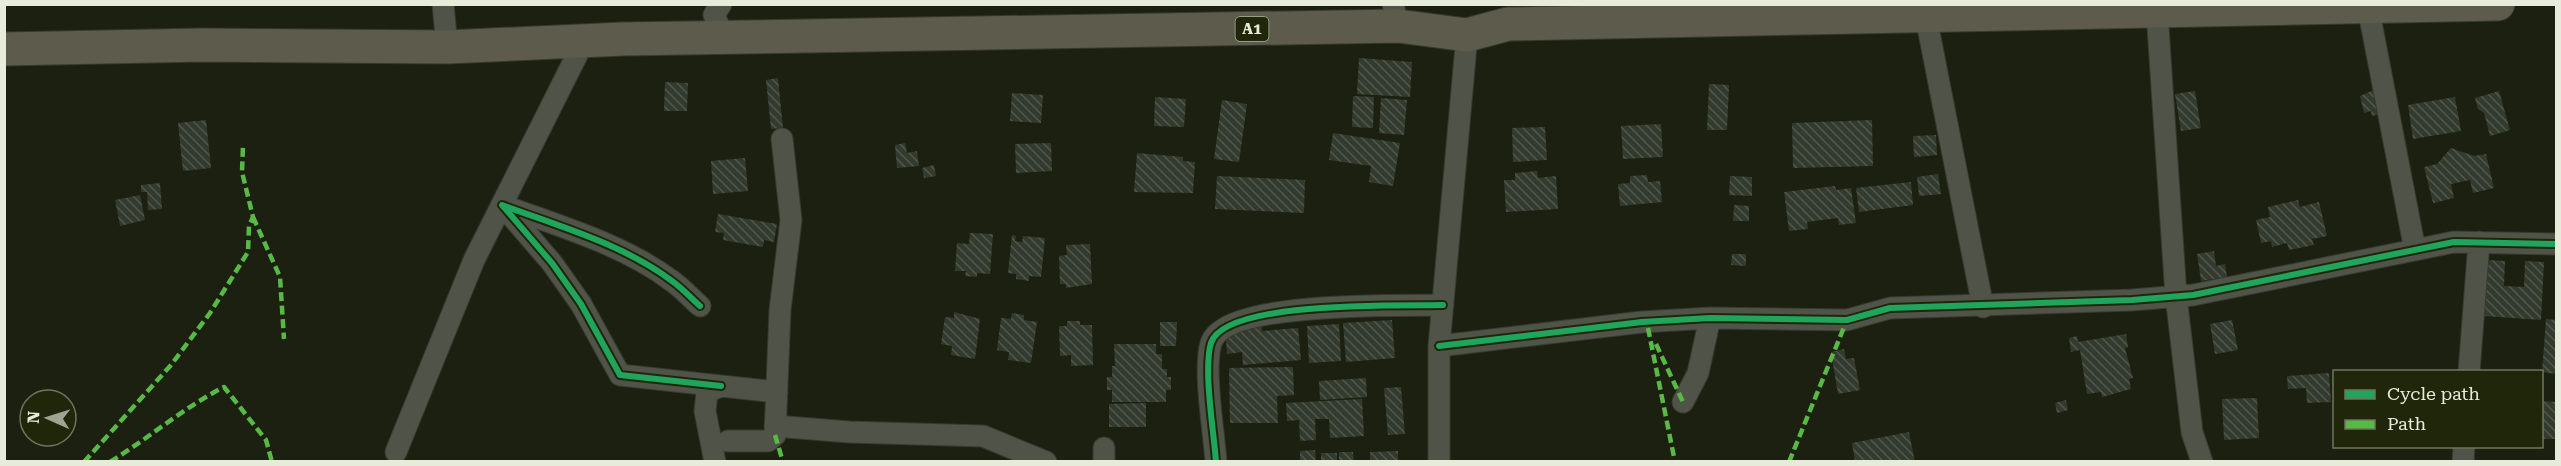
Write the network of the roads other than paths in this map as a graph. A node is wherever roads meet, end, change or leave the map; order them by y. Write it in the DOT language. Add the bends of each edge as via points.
graph roads {
  1 [pos="443,4"];
  2 [pos="722,4"];
  3 [pos="2498,4"];
  4 [pos="2368,7"];
  5 [pos="2016,10"];
  6 [pos="2157,12"];
  7 [pos="1506,14"];
  8 [pos="1576,14"];
  9 [pos="1396,15"];
  10 [pos="1926,17"];
  11 [pos="1467,36"];
  12 [pos="725,39"];
  13 [pos="584,41"];
  14 [pos="447,47"];
  15 [pos="4,48"];
  16 [pos="782,139"];
  17 [pos="502,206"];
  18 [pos="2479,242"];
  19 [pos="2556,244"];
  20 [pos="2415,250"];
  21 [pos="2176,296"];
  22 [pos="1443,305"];
  23 [pos="700,306"];
  24 [pos="1983,306"];
  25 [pos="1710,318"];
  26 [pos="1439,346"];
  27 [pos="2469,370"];
  28 [pos="721,386"];
  29 [pos="777,392"];
  30 [pos="1683,402"];
  31 [pos="775,426"];
  32 [pos="728,441"];
  33 [pos="396,452"];
  34 [pos="715,462"];
  35 [pos="1046,462"];
  36 [pos="1216,462"];
  37 [pos="1439,462"];
  38 [pos="2202,462"];
  1 -- 14 [label="street"];
  2 -- 12 [label="street" via="714,15"];
  3 -- 4 [label="highway, A1"];
  4 -- 6 [label="highway, A1"];
  4 -- 20 [label="street"];
  5 -- 6 [label="highway, A1"];
  5 -- 10 [label="highway, A1"];
  6 -- 21 [label="street"];
  7 -- 8 [label="highway, A1"];
  7 -- 11 [label="highway, A1"];
  8 -- 10 [label="highway, A1"];
  9 -- 11 [label="highway, A1"];
  9 -- 12 [label="highway, A1"];
  10 -- 24 [label="street"];
  11 -- 22 [label="street"];
  12 -- 13 [label="highway, A1"];
  13 -- 14 [label="highway, A1"];
  13 -- 17 [label="street"];
  14 -- 15 [label="highway, A1"];
  16 -- 29 [label="street" via="791,220 780,310"];
  17 -- 23 [label="street" via="585,236 643,263 673,281"];
  17 -- 28 [label="street" via="552,263 581,304 620,375"];
  17 -- 33 [label="street" via="474,260"];
  18 -- 19 [label="street"];
  18 -- 20 [label="street" via="2454,242"];
  18 -- 27 [label="street"];
  20 -- 21 [label="street"];
  21 -- 24 [label="street"];
  21 -- 38 [label="street" via="2192,432"];
  22 -- 26 [label="street"];
  22 -- 36 [label="street" via="1300,309 1227,325 1212,341 1209,361"];
  24 -- 25 [label="street" via="1890,308 1847,320"];
  25 -- 26 [label="street" via="1642,322"];
  25 -- 30 [label="street" via="1698,373"];
  26 -- 37 [label="street"];
  28 -- 29 [label="street"];
  28 -- 34 [label="street" via="707,392 705,411"];
  29 -- 31 [label="street"];
  31 -- 32 [label="street" via="775,435 768,441"];
  31 -- 35 [label="street" via="983,436"];
}
